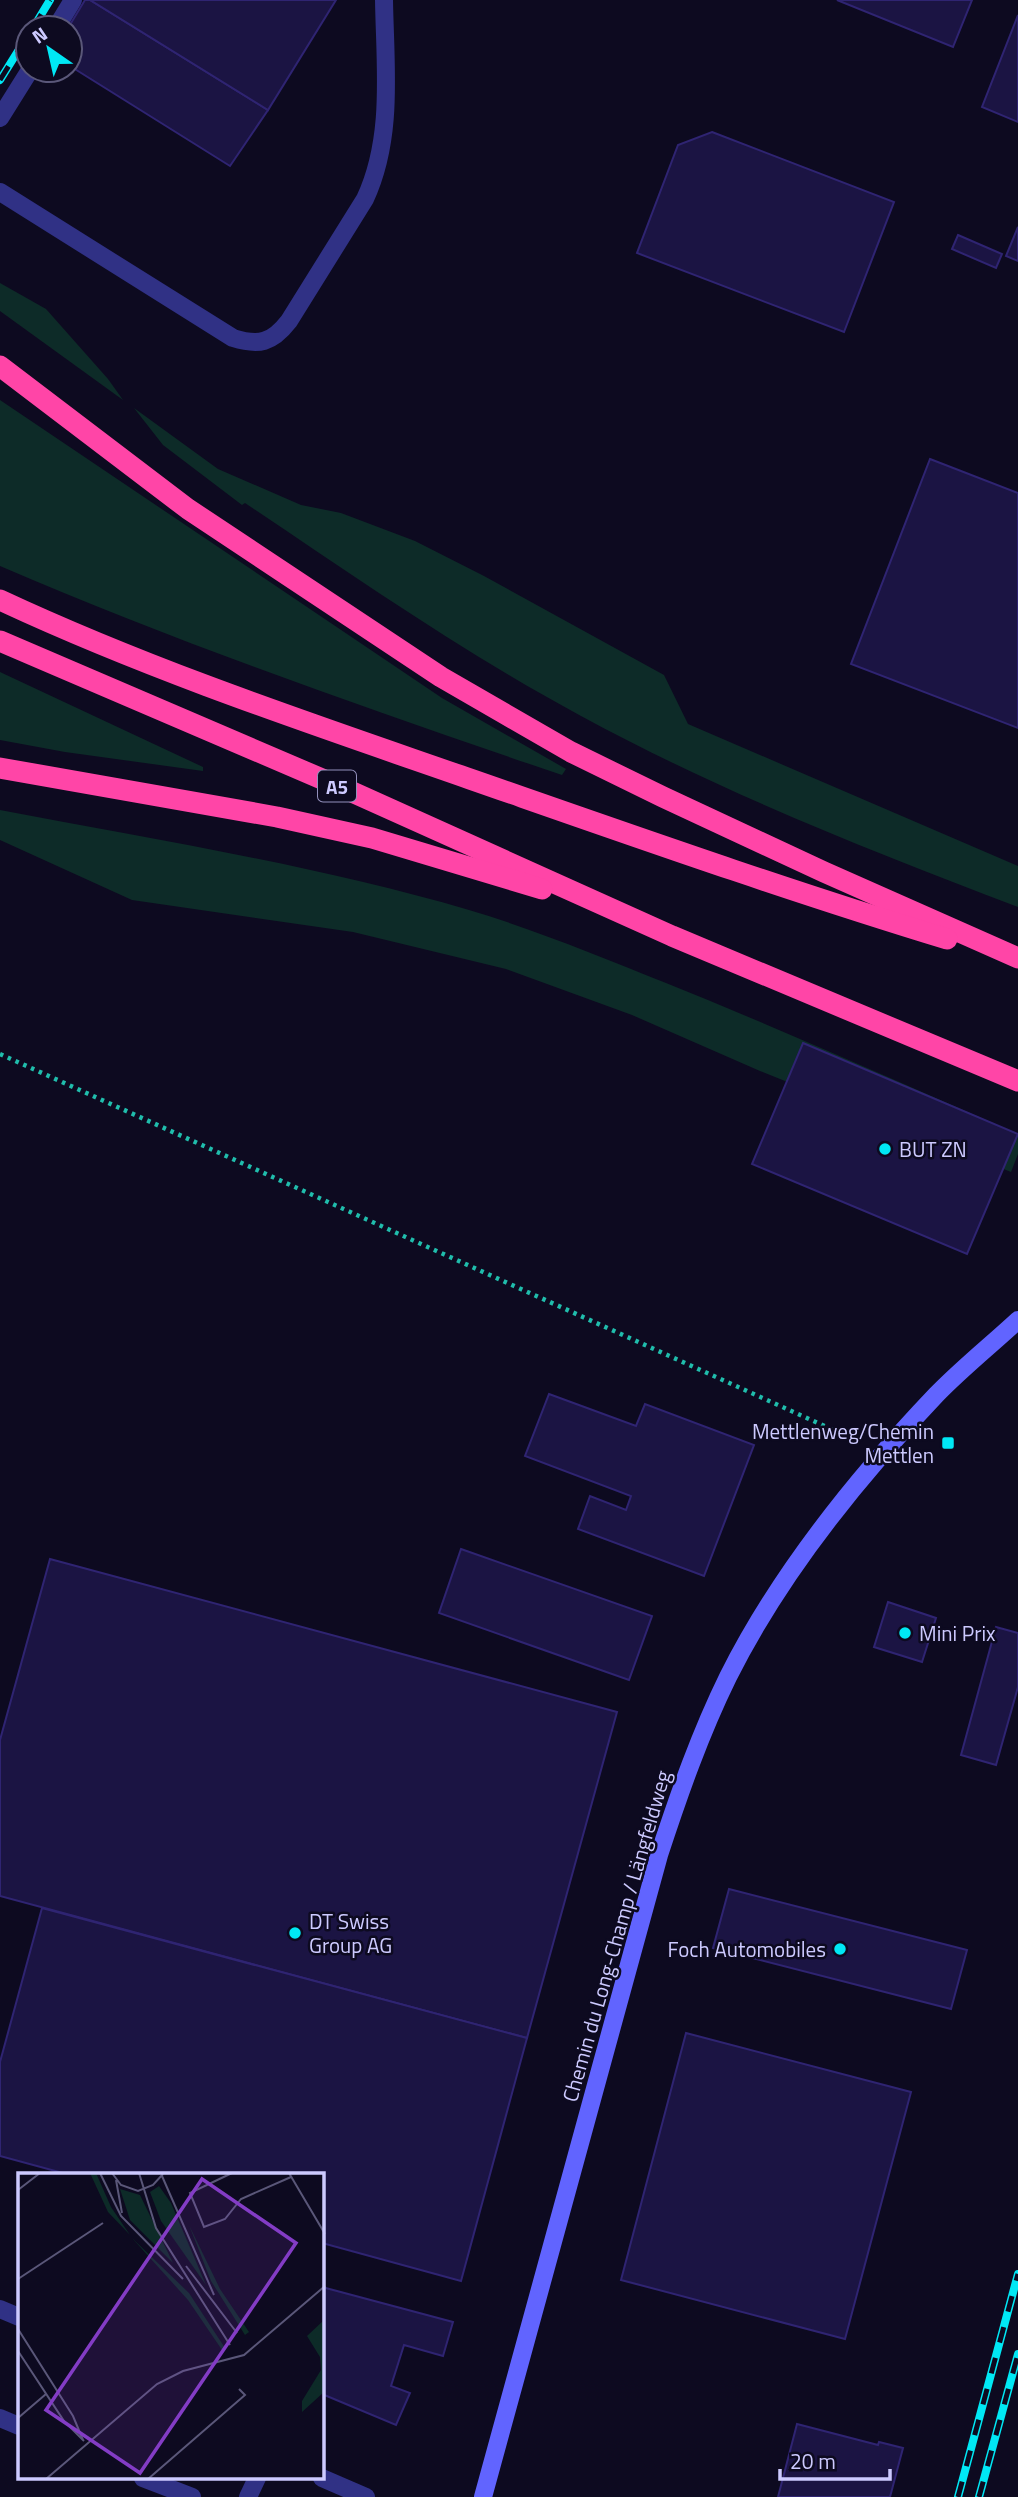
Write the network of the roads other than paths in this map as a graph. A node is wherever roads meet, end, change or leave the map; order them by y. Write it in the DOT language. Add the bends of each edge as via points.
graph roads {
  1 [pos="384,0"];
  2 [pos="21,84"];
  3 [pos="0,118"];
  4 [pos="0,192"];
  5 [pos="0,366"];
  6 [pos="0,600"];
  7 [pos="0,641"];
  8 [pos="0,768"];
  9 [pos="672,936"];
  10 [pos="1018,959"];
  11 [pos="1018,1081"];
  12 [pos="1018,1320"];
  13 [pos="0,2309"];
  14 [pos="18,2317"];
  15 [pos="0,2418"];
  16 [pos="18,2426"];
  17 [pos="324,2479"];
  18 [pos="148,2480"];
  19 [pos="256,2480"];
  20 [pos="192,2497"];
  21 [pos="248,2497"];
  22 [pos="366,2497"];
  23 [pos="483,2497"];
  1 -- 4 [label="lane" via="385,118 375,178 289,321 268,340 256,343 233,338"];
  2 -- 3 [label="lane"];
  5 -- 10 [label="highway" via="188,509 441,677 571,752 663,797"];
  6 -- 10 [label="highway, A5" via="142,662 310,723 812,898"];
  7 -- 9 [label="highway, A5"];
  8 -- 9 [label="highway" via="372,838 535,887"];
  9 -- 11 [label="highway, A5"];
  12 -- 23 [label="main road, Chemin du Long-Champ / Längfeldweg" via="937,1394 824,1526 770,1602 728,1676 693,1755 659,1855"];
  13 -- 14 [label="lane"];
  15 -- 16 [label="lane"];
  17 -- 22 [label="lane"];
  18 -- 20 [label="lane"];
  19 -- 21 [label="lane"];
}
